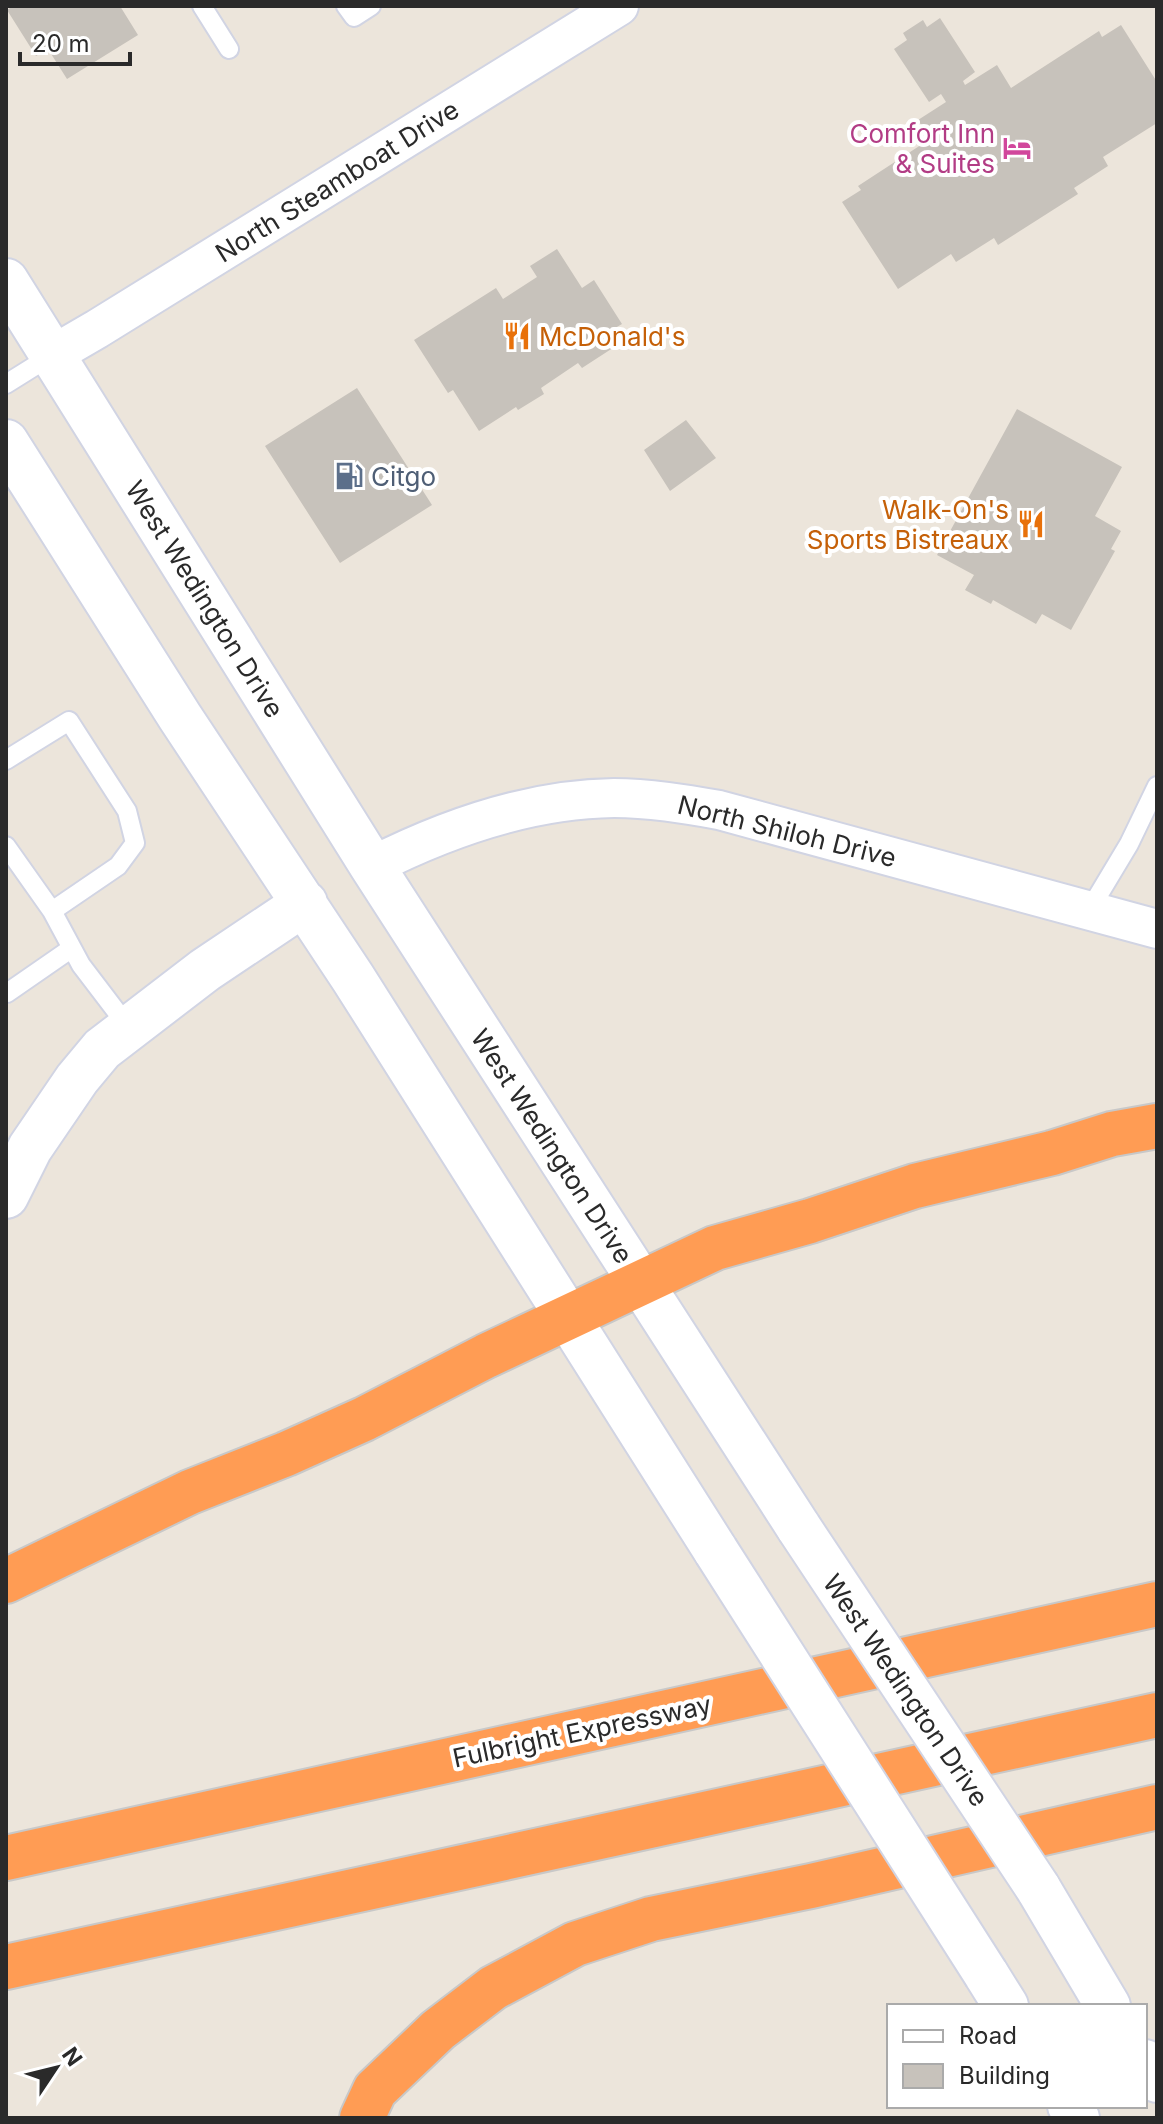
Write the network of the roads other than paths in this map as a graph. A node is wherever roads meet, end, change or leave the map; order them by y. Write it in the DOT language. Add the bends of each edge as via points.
graph roads {
  1 [pos="202,6"];
  2 [pos="346,6"];
  3 [pos="371,6"];
  4 [pos="619,6"];
  5 [pos="229,49"];
  6 [pos="6,281"];
  7 [pos="54,354"];
  8 [pos="6,384"];
  9 [pos="6,442"];
  10 [pos="6,760"];
  11 [pos="1157,786"];
  12 [pos="6,846"];
  13 [pos="372,866"];
  14 [pos="305,903"];
  15 [pos="1090,909"];
  16 [pos="52,911"];
  17 [pos="1157,929"];
  18 [pos="72,948"];
  19 [pos="6,994"];
  20 [pos="129,1028"];
  21 [pos="1157,1126"];
  22 [pos="6,1196"];
  23 [pos="641,1284"];
  24 [pos="569,1318"];
  25 [pos="6,1581"];
  26 [pos="1157,1604"];
  27 [pos="1157,1715"];
  28 [pos="1157,1807"];
  29 [pos="6,1858"];
  30 [pos="6,1967"];
  31 [pos="996,1990"];
  32 [pos="1107,2004"];
  33 [pos="362,2118"];
  1 -- 5 [label="lane"];
  2 -- 3 [label="lane" via="354,17"];
  4 -- 7 [label="street, North Steamboat Drive"];
  6 -- 7 [label="main road, West Wedington Drive"];
  7 -- 8 [label="lane"];
  7 -- 13 [label="main road, West Wedington Drive"];
  9 -- 14 [label="main road"];
  10 -- 16 [label="lane" via="69,721 127,811 135,843 118,866"];
  11 -- 15 [label="lane"];
  12 -- 16 [label="lane"];
  13 -- 15 [label="street, North Shiloh Drive" via="425,840 499,815 567,801 616,798 719,810"];
  13 -- 23 [label="main road, West Wedington Drive"];
  14 -- 20 [label="main road"];
  14 -- 24 [label="main road"];
  15 -- 17 [label="street, North Shiloh Drive"];
  16 -- 18 [label="lane"];
  18 -- 19 [label="lane"];
  18 -- 20 [label="lane"];
  20 -- 22 [label="main road" via="77,1079 30,1148"];
  21 -- 23 [label="highway" via="915,1186 715,1248"];
  23 -- 24 [label="highway"];
  23 -- 32 [label="main road, West Wedington Drive, bridge" via="1038,1888"];
  24 -- 25 [label="highway" via="364,1419 190,1492"];
  24 -- 31 [label="main road, bridge"];
  26 -- 29 [label="highway, Fulbright Expressway"];
  27 -- 30 [label="highway"];
  28 -- 33 [label="highway" via="651,1919 575,1944 493,1988 438,2030 375,2090"];
}
